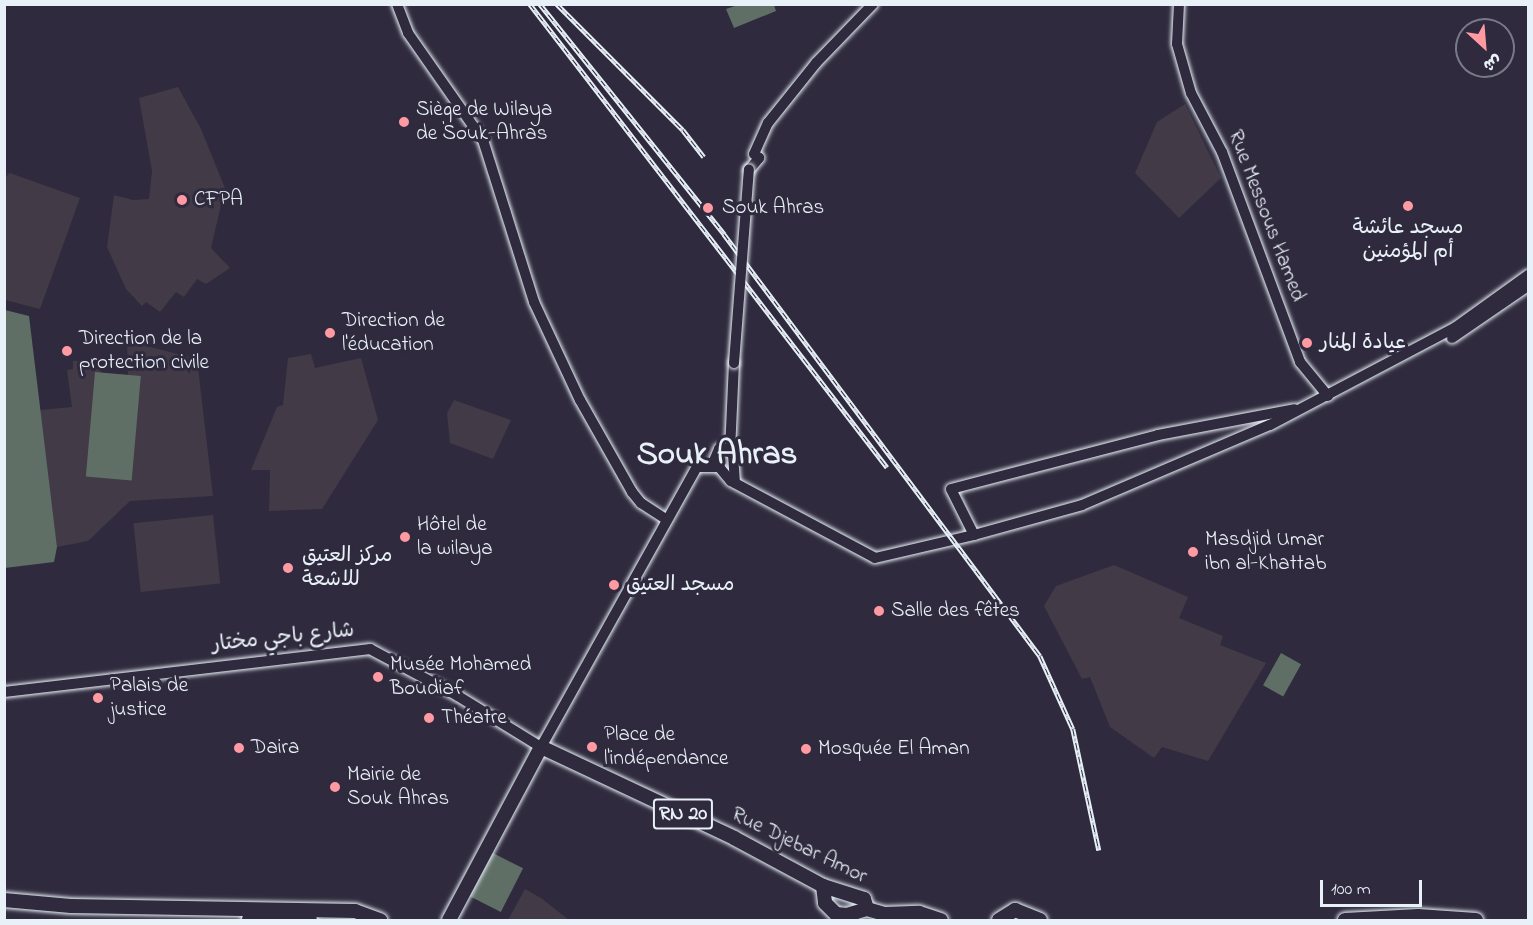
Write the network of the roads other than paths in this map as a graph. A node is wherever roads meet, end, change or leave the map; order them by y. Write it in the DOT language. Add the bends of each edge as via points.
graph roads {
  1 [pos="397,4"];
  2 [pos="873,4"];
  3 [pos="1179,4"];
  4 [pos="1187,4"];
  5 [pos="1180,23"];
  6 [pos="1528,275"];
  7 [pos="1528,286"];
  8 [pos="1333,394"];
  9 [pos="1302,408"];
  10 [pos="725,450"];
  11 [pos="732,463"];
  12 [pos="721,468"];
  13 [pos="735,483"];
  14 [pos="667,520"];
  15 [pos="974,535"];
  16 [pos="4,692"];
  17 [pos="541,747"];
  18 [pos="823,886"];
  19 [pos="4,900"];
  20 [pos="4,908"];
  21 [pos="867,909"];
  22 [pos="370,920"];
  23 [pos="310,921"];
  24 [pos="449,921"];
  25 [pos="941,921"];
  26 [pos="999,921"];
  27 [pos="1040,921"];
  28 [pos="1345,921"];
  29 [pos="1476,921"];
  1 -- 14 [label="street" via="411,39 483,140 534,302 580,400 641,503"];
  2 -- 10 [label="street, bridge" via="775,114 757,143 754,154 759,158 749,170"];
  3 -- 5 [label="street"];
  4 -- 5 [label="street"];
  5 -- 8 [label="street, Rue Messous Hamed" via="1177,44 1191,93 1222,152 1291,341 1304,370"];
  6 -- 8 [label="street" via="1456,327"];
  7 -- 8 [label="street" via="1453,337"];
  8 -- 9 [label="street"];
  9 -- 15 [label="street" via="1082,504"];
  9 -- 15 [label="street" via="1158,435 951,489"];
  10 -- 11 [label="street"];
  10 -- 12 [label="street" via="713,459"];
  11 -- 12 [label="street"];
  11 -- 13 [label="street"];
  12 -- 13 [label="street"];
  12 -- 14 [label="street" via="712,470 699,465"];
  13 -- 15 [label="street" via="875,558"];
  14 -- 17 [label="street"];
  16 -- 17 [label="street, شارع باجي مختار" via="370,649"];
  17 -- 18 [label="main road, Rue Djebar Amor / RN 20" via="734,838"];
  17 -- 24 [label="main road"];
  18 -- 21 [label="main road, Rue Djebar Amor / RN 20" via="864,899"];
  18 -- 21 [label="main road" via="825,903 836,914"];
  19 -- 22 [label="main road" via="114,908 355,911"];
  20 -- 23 [label="main road" via="94,916"];
  21 -- 25 [label="main road, Rue Djebar Amor / RN 20" via="885,914 919,913"];
  26 -- 27 [label="main road" via="1015,910"];
  28 -- 29 [label="main road" via="1426,916"];
}
